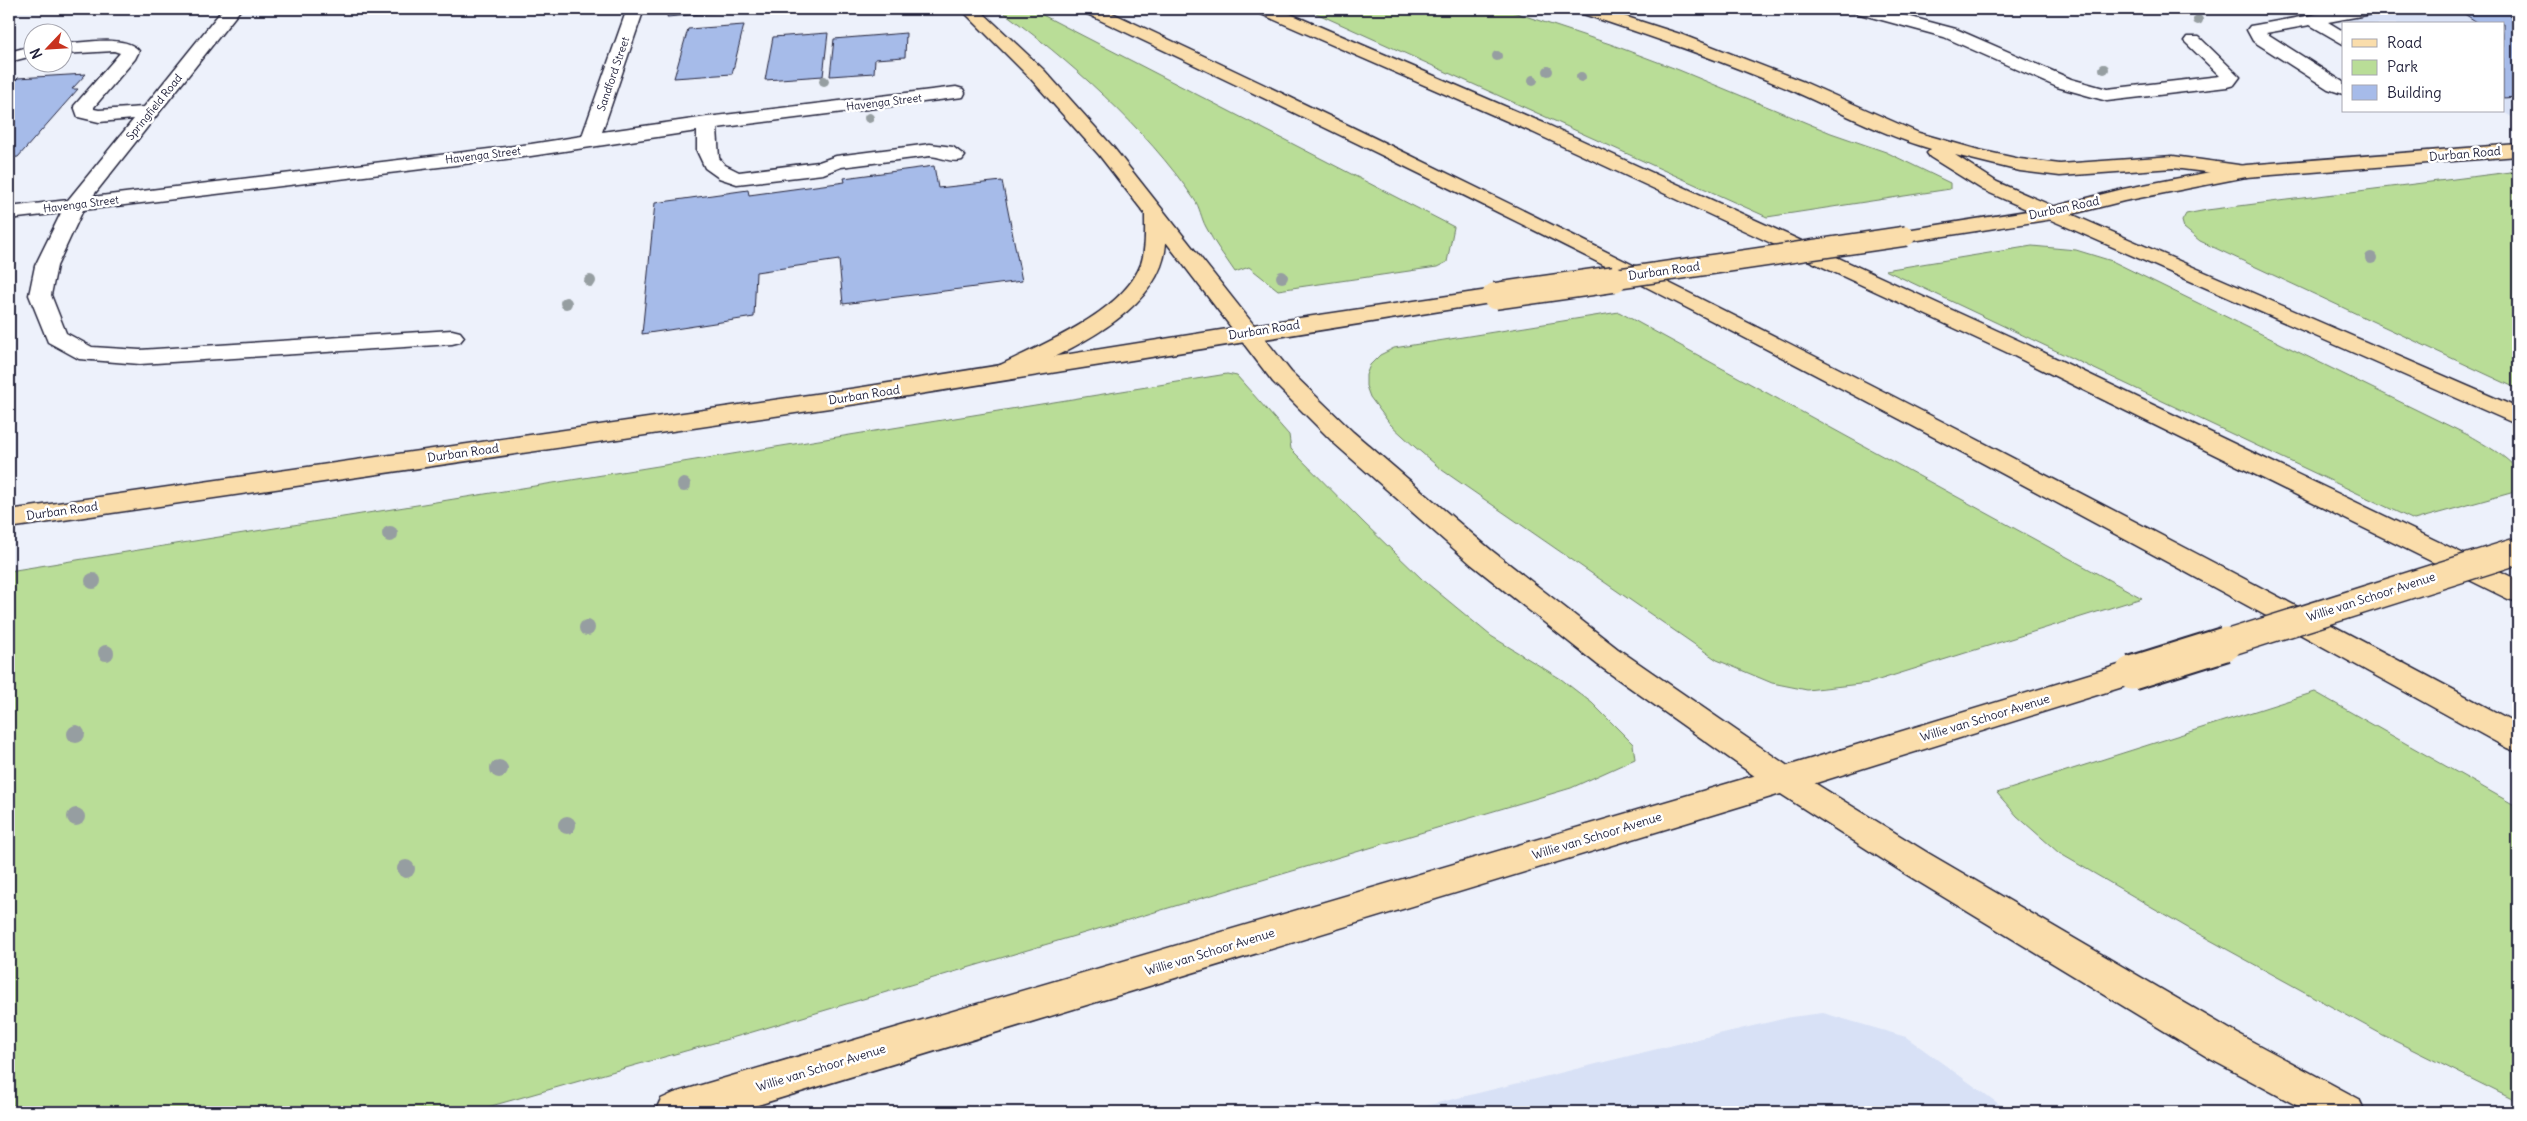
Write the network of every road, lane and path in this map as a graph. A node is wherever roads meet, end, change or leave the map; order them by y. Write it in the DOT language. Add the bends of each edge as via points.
graph roads {
  1 [pos="232,9"];
  2 [pos="635,9"];
  3 [pos="969,9"];
  4 [pos="1091,9"];
  5 [pos="1265,9"];
  6 [pos="1586,9"];
  7 [pos="1862,9"];
  8 [pos="2370,9"];
  9 [pos="2313,20"];
  10 [pos="2342,38"];
  11 [pos="2193,41"];
  12 [pos="72,49"];
  13 [pos="22,54"];
  14 [pos="9,57"];
  15 [pos="2342,88"];
  16 [pos="956,93"];
  17 [pos="150,112"];
  18 [pos="706,123"];
  19 [pos="1912,137"];
  20 [pos="590,140"];
  21 [pos="2518,150"];
  22 [pos="955,156"];
  23 [pos="2246,171"];
  24 [pos="75,205"];
  25 [pos="9,213"];
  26 [pos="1155,213"];
  27 [pos="2053,213"];
  28 [pos="1246,333"];
  29 [pos="452,337"];
  30 [pos="1004,372"];
  31 [pos="2518,416"];
  32 [pos="9,519"];
  33 [pos="2518,551"];
  34 [pos="2518,592"];
  35 [pos="2518,739"];
  36 [pos="1784,780"];
  37 [pos="674,1112"];
  38 [pos="2346,1112"];
  1 -- 17 [label="street, Springfield Road"];
  2 -- 20 [label="street, Sandford Street"];
  3 -- 26 [label="main road" via="1037,74 1106,151"];
  4 -- 35 [label="main road" via="1438,176 1939,428"];
  5 -- 34 [label="main road" via="1539,128 2014,347"];
  6 -- 19 [label="main road" via="1674,38 1797,86"];
  7 -- 11 [label="street" via="1950,33 2064,84 2107,95 2227,81 2231,77"];
  8 -- 9 [label="street"];
  9 -- 10 [label="street"];
  9 -- 15 [label="street" via="2258,28 2256,33"];
  12 -- 17 [label="street" via="114,46 130,52 84,106 85,113 99,116"];
  13 -- 14 [label="street"];
  16 -- 18 [label="street, Havenga Street"];
  17 -- 24 [label="street, Springfield Road"];
  18 -- 20 [label="street, Havenga Street"];
  18 -- 22 [label="street" via="710,164 736,178 938,149"];
  19 -- 23 [label="main road" via="2020,165 2060,170 2173,162"];
  19 -- 27 [label="main road" via="1990,186"];
  20 -- 24 [label="street, Havenga Street"];
  21 -- 23 [label="main road, Durban Road"];
  23 -- 27 [label="main road, Durban Road" via="2123,195"];
  24 -- 25 [label="street, Havenga Street"];
  24 -- 29 [label="street, Springfield Road" via="46,266 40,295 56,337 87,354 140,357"];
  26 -- 28 [label="main road"];
  26 -- 30 [label="main road" via="1151,267 1123,304 1053,349"];
  27 -- 28 [label="main road, Durban Road, bridge"];
  27 -- 31 [label="main road"];
  28 -- 30 [label="main road, Durban Road"];
  28 -- 36 [label="main road" via="1282,377 1344,438 1481,557 1608,657"];
  30 -- 32 [label="main road, Durban Road"];
  33 -- 36 [label="main road, Willie van Schoor Avenue, bridge"];
  36 -- 37 [label="main road, Willie van Schoor Avenue"];
  36 -- 38 [label="main road" via="2225,1047"];
}
